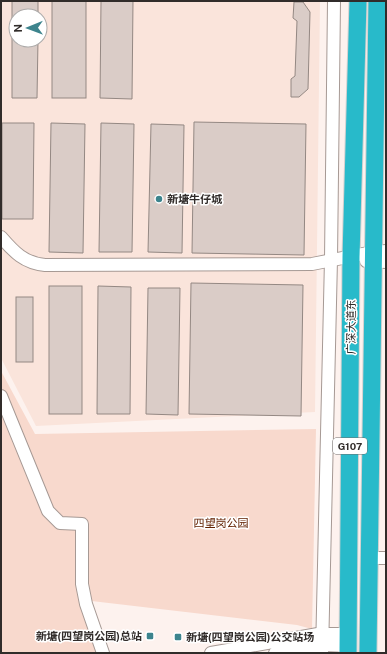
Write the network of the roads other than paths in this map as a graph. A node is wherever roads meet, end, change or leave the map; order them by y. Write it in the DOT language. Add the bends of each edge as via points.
graph roads {
  1 [pos="334,1"];
  2 [pos="358,1"];
  3 [pos="377,1"];
  4 [pos="376,110"];
  5 [pos="386,124"];
  6 [pos="1,237"];
  7 [pos="380,257"];
  8 [pos="351,258"];
  9 [pos="331,259"];
  10 [pos="1,396"];
  11 [pos="378,558"];
  12 [pos="322,644"];
  13 [pos="348,644"];
  14 [pos="103,653"];
  15 [pos="211,653"];
  16 [pos="275,653"];
  17 [pos="368,653"];
  1 -- 9 [label="street"];
  2 -- 8 [label="highway, 广深大道东 / G107"];
  3 -- 4 [label="highway, 广深大道东 / G107"];
  4 -- 5 [label="street"];
  4 -- 7 [label="highway, 广深大道东 / G107"];
  6 -- 9 [label="street" via="23,259 45,265 312,264"];
  7 -- 8 [label="street"];
  7 -- 11 [label="highway, 广深大道东 / G107"];
  8 -- 9 [label="street"];
  8 -- 13 [label="highway, 广深大道东 / G107"];
  9 -- 12 [label="street"];
  10 -- 14 [label="street" via="48,511 60,523 82,524 82,584 90,618"];
  11 -- 17 [label="highway, 广深大道东 / G107"];
  12 -- 13 [label="street"];
  12 -- 15 [label="street"];
  12 -- 16 [label="street"];
}
